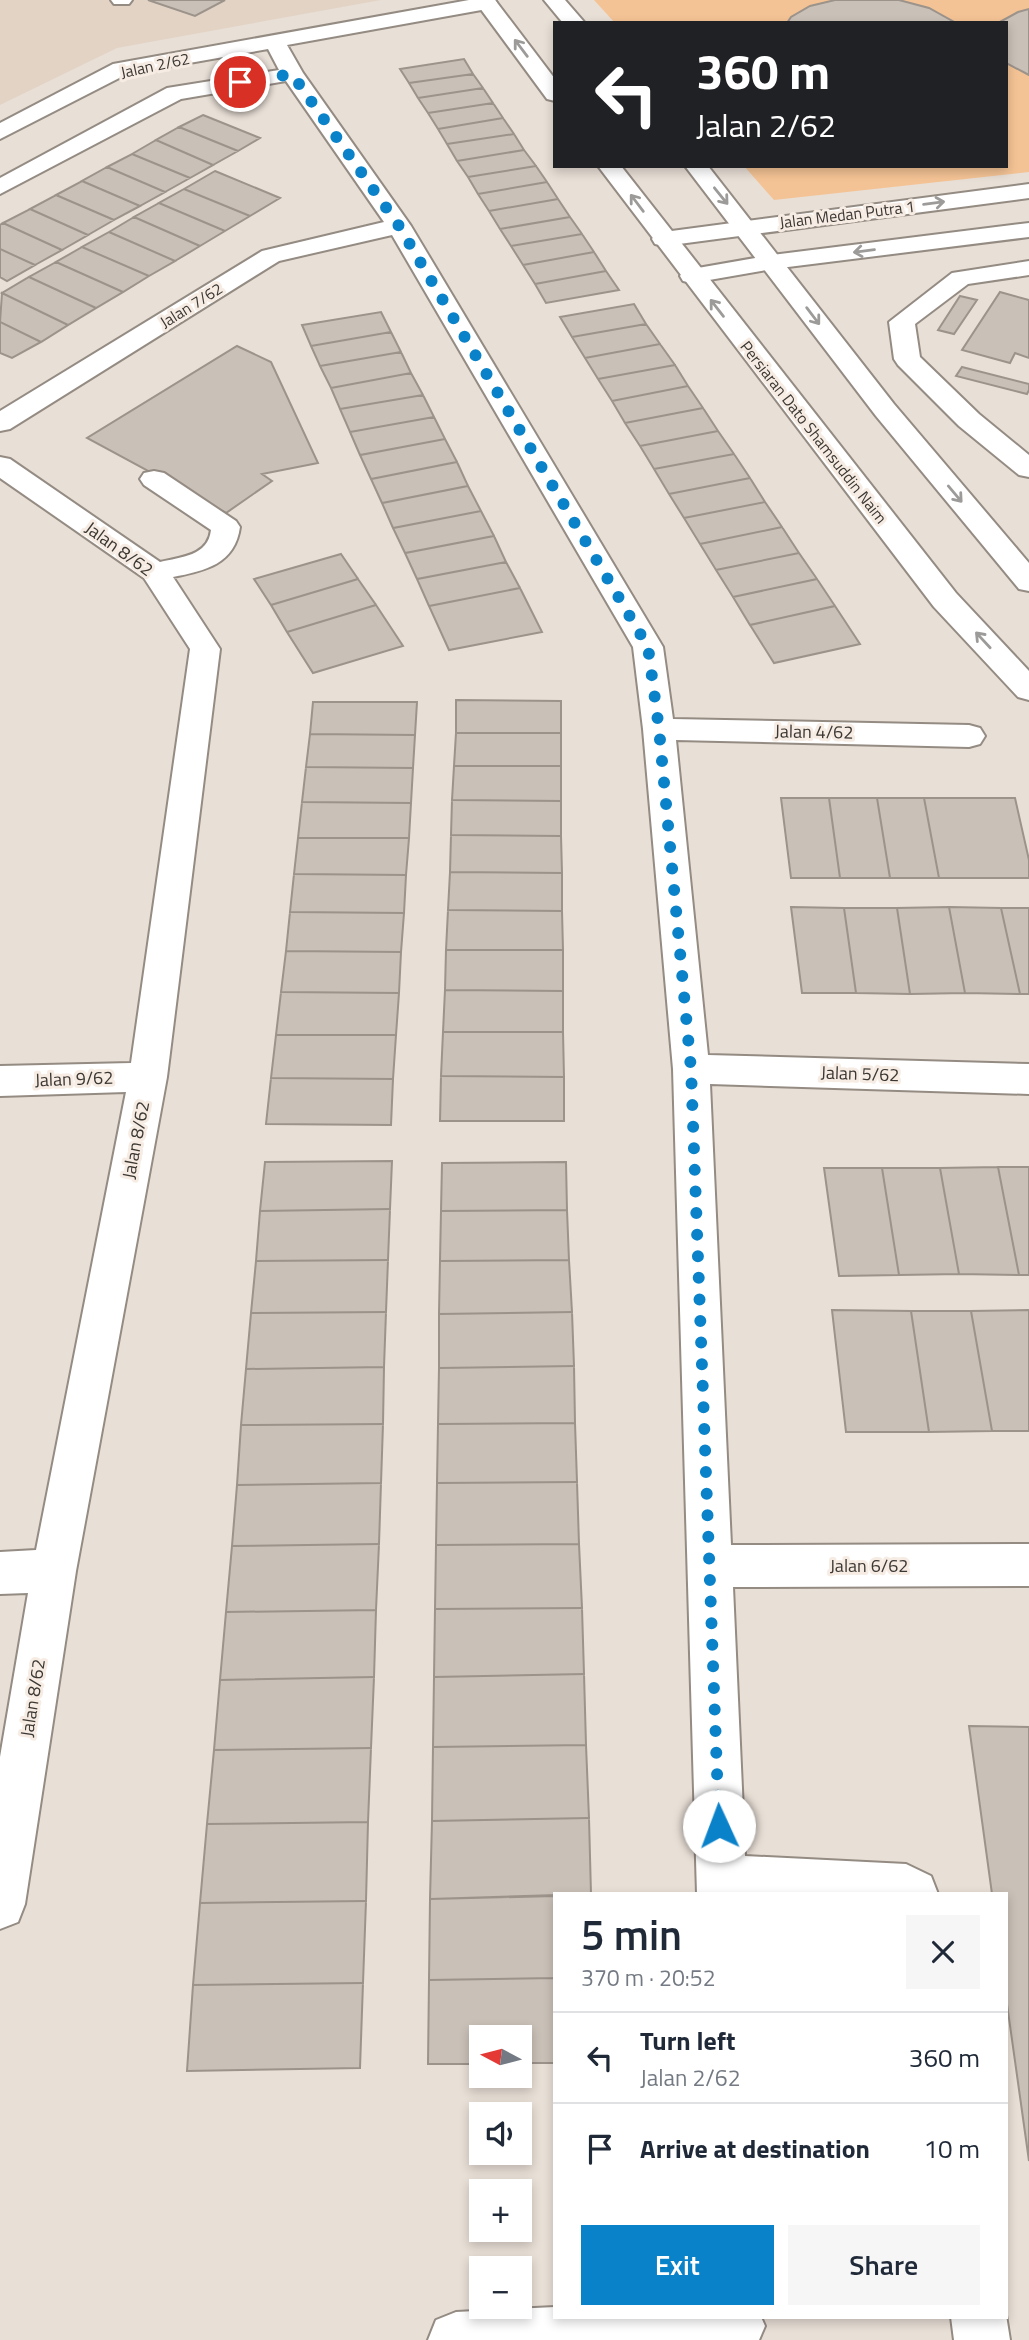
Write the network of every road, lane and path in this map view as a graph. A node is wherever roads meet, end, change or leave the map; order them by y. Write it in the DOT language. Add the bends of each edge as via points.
graph roads {
  1 [pos="554,0"];
  2 [pos="486,2"];
  3 [pos="573,21"];
  4 [pos="275,42"];
  5 [pos="292,74"];
  6 [pos="553,91"];
  7 [pos="0,107"];
  8 [pos="25,118"];
  9 [pos="8,146"];
  10 [pos="43,164"];
  11 [pos="611,168"];
  12 [pos="698,168"];
  13 [pos="0,187"];
  14 [pos="1029,191"];
  15 [pos="399,226"];
  16 [pos="745,227"];
  17 [pos="1029,230"];
  18 [pos="664,239"];
  19 [pos="772,262"];
  20 [pos="1029,268"];
  21 [pos="692,276"];
  22 [pos="0,423"];
  23 [pos="0,465"];
  24 [pos="1029,469"];
  25 [pos="154,480"];
  26 [pos="155,572"];
  27 [pos="1029,582"];
  28 [pos="1029,690"];
  29 [pos="659,729"];
  30 [pos="969,736"];
  31 [pos="691,1069"];
  32 [pos="148,1077"];
  33 [pos="1029,1079"];
  34 [pos="0,1081"];
  35 [pos="1029,1565"];
  36 [pos="710,1566"];
  37 [pos="54,1571"];
  38 [pos="0,1573"];
  39 [pos="722,1886"];
  40 [pos="910,1892"];
  41 [pos="0,1904"];
  42 [pos="979,2319"];
  43 [pos="737,2328"];
  44 [pos="456,2340"];
  45 [pos="982,2340"];
  1 -- 3 [label="street"];
  2 -- 4 [label="street, Jalan 2/62"];
  6 -- 2 [label="street, one-way"];
  4 -- 5 [label="street"];
  4 -- 8 [label="street, Jalan 2/62" via="121,69"];
  5 -- 10 [label="street, Jalan 2/62" via="174,93"];
  5 -- 15 [label="street"];
  7 -- 8 [label="street"];
  8 -- 9 [label="street, Jalan 2/62"];
  9 -- 10 [label="street"];
  10 -- 13 [label="street, Jalan 2/62"];
  18 -- 11 [label="street, Persiaran Dato Shamsuddin Naim, one-way"];
  12 -- 16 [label="street, one-way"];
  16 -- 14 [label="street, Jalan Medan Putra 1, one-way"];
  15 -- 22 [label="street, Jalan 7/62" via="271,256"];
  15 -- 29 [label="street" via="648,647"];
  16 -- 18 [label="street, Jalan Medan Putra 1"];
  16 -- 19 [label="street"];
  17 -- 19 [label="street, one-way"];
  18 -- 21 [label="street, Persiaran Dato Shamsuddin Naim"];
  19 -- 21 [label="street"];
  19 -- 27 [label="street, one-way" via="885,410"];
  20 -- 24 [label="street" via="961,278 902,322 907,359 969,420"];
  28 -- 21 [label="street, Persiaran Dato Shamsuddin Naim, one-way" via="945,600"];
  23 -- 26 [label="street, Jalan 8/62"];
  25 -- 26 [label="street" via="226,527 222,545 209,556"];
  26 -- 32 [label="street, Jalan 8/62" via="205,649"];
  29 -- 30 [label="street, Jalan 4/62"];
  29 -- 31 [label="street"];
  31 -- 33 [label="street, Jalan 5/62"];
  31 -- 36 [label="street"];
  32 -- 34 [label="street, Jalan 9/62"];
  32 -- 37 [label="street, Jalan 8/62"];
  35 -- 36 [label="street, Jalan 6/62"];
  36 -- 39 [label="street"];
  37 -- 38 [label="street"];
  37 -- 41 [label="street, Jalan 8/62"];
  39 -- 40 [label="street"];
  42 -- 45 [label="street"];
  43 -- 44 [label="street"];
}
